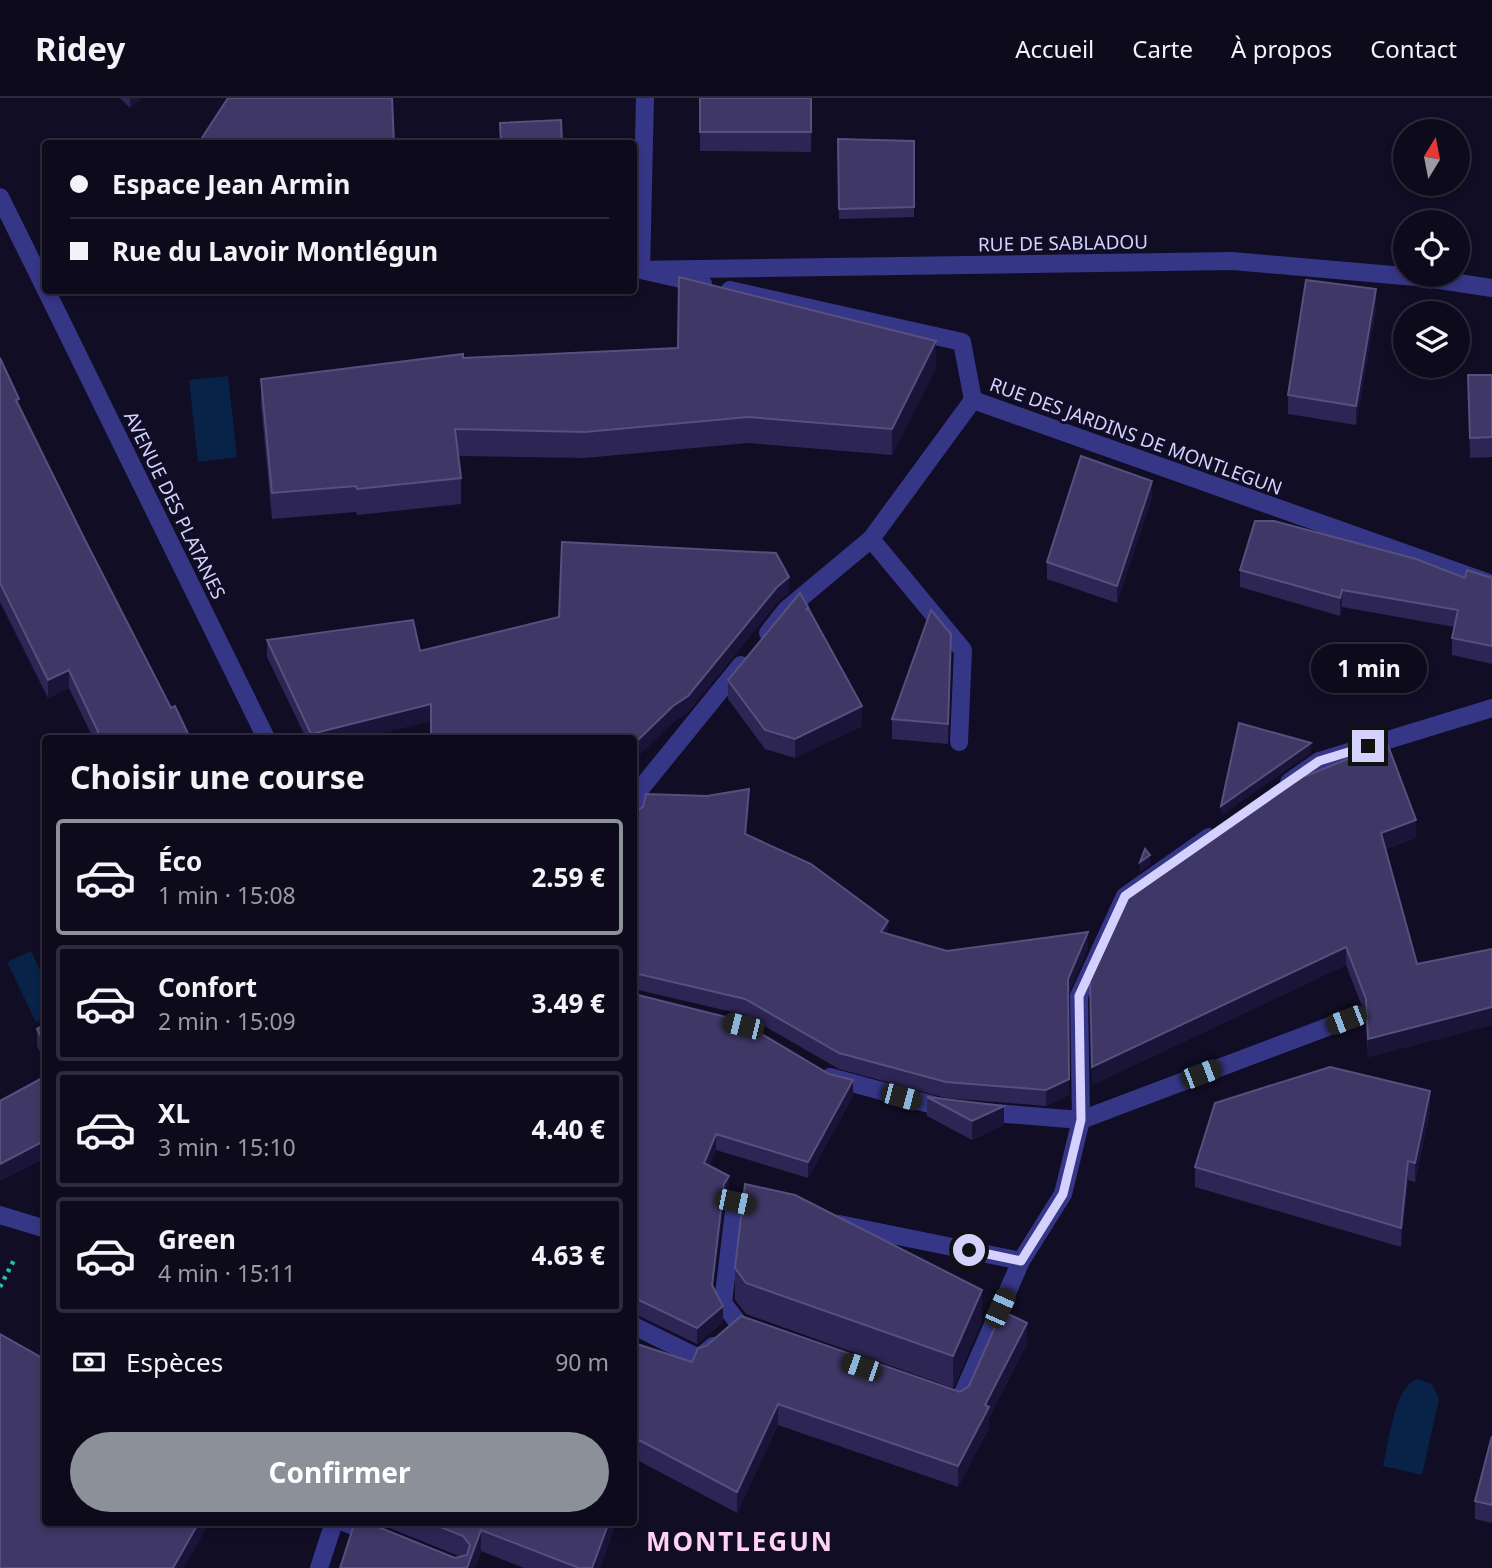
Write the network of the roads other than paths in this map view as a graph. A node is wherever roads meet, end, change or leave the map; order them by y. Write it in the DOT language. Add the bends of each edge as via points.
graph roads {
  1 [pos="645,98"];
  2 [pos="0,197"];
  3 [pos="637,270"];
  4 [pos="42,281"];
  5 [pos="1492,288"];
  6 [pos="48,294"];
  7 [pos="974,400"];
  8 [pos="871,539"];
  9 [pos="1492,584"];
  10 [pos="1492,708"];
  11 [pos="265,735"];
  12 [pos="959,742"];
  13 [pos="637,793"];
  14 [pos="1273,793"];
  15 [pos="1228,824"];
  16 [pos="1346,1020"];
  17 [pos="811,1066"];
  18 [pos="1081,1120"];
  19 [pos="776,1210"];
  20 [pos="0,1215"];
  21 [pos="816,1219"];
  22 [pos="42,1228"];
  23 [pos="1021,1261"];
  24 [pos="637,1327"];
  25 [pos="933,1393"];
  26 [pos="333,1526"];
  27 [pos="353,1526"];
  28 [pos="395,1543"];
  29 [pos="319,1568"];
  1 -- 3 [label="street"];
  2 -- 4 [label="street, AVENUE DES PLATANES"];
  3 -- 5 [label="street, RUE DE SABLADOU" via="1232,261"];
  3 -- 7 [label="street, RUE DES JARDINS DE MONTLEGUN" via="962,342"];
  6 -- 11 [label="street, AVENUE DES PLATANES"];
  7 -- 8 [label="street"];
  7 -- 9 [label="street, RUE DES JARDINS DE MONTLEGUN"];
  8 -- 12 [label="street" via="962,650"];
  8 -- 13 [label="street" via="786,610"];
  10 -- 14 [label="street" via="1319,761"];
  15 -- 18 [label="street" via="1125,896 1079,996"];
  16 -- 18 [label="street"];
  17 -- 18 [label="street" via="835,1080 944,1109"];
  18 -- 23 [label="street" via="1063,1194"];
  19 -- 24 [label="street" via="735,1202 723,1303 745,1326 699,1358"];
  20 -- 22 [label="street"];
  21 -- 23 [label="street"];
  23 -- 25 [label="street" via="959,1402"];
  26 -- 29 [label="street"];
  27 -- 28 [label="street"];
}
